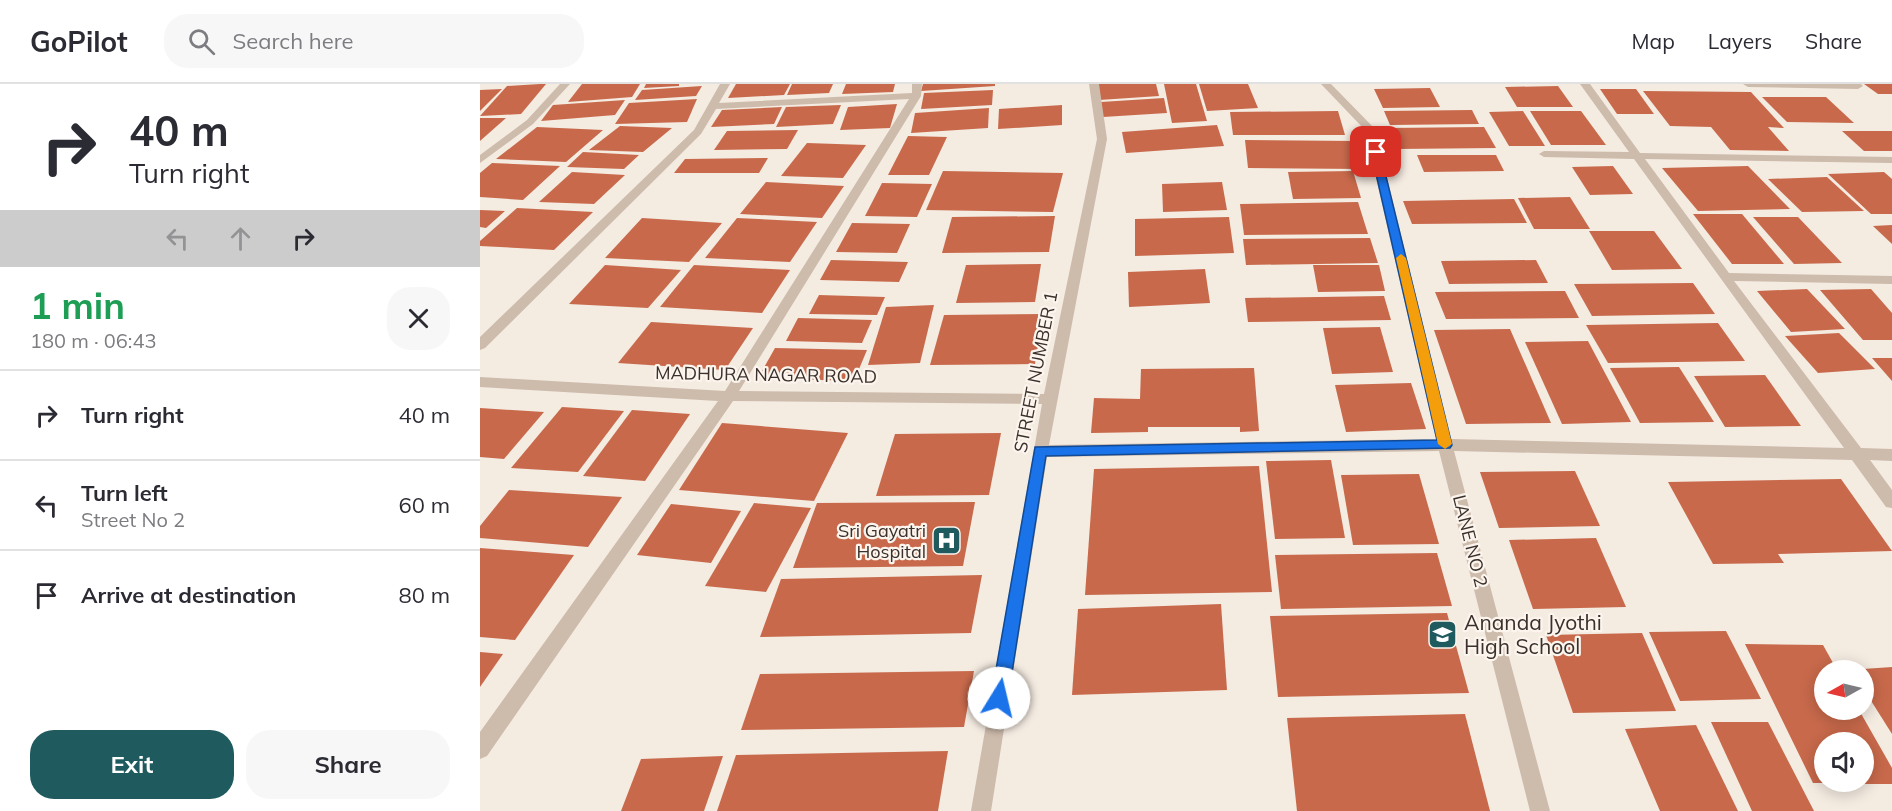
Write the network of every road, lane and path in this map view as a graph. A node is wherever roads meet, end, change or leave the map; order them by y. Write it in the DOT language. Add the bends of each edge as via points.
graph roads {
  1 [pos="565,84"];
  2 [pos="725,84"];
  3 [pos="1094,84"];
  4 [pos="1326,84"];
  5 [pos="1585,84"];
  6 [pos="1748,84"];
  7 [pos="1858,86"];
  8 [pos="916,90"];
  9 [pos="714,106"];
  10 [pos="1544,154"];
  11 [pos="1638,157"];
  12 [pos="480,160"];
  13 [pos="1892,160"];
  14 [pos="1725,277"];
  15 [pos="1892,280"];
  16 [pos="480,345"];
  17 [pos="480,382"];
  18 [pos="729,396"];
  19 [pos="1050,399"];
  20 [pos="1445,445"];
  21 [pos="1040,451"];
  22 [pos="1858,455"];
  23 [pos="1892,455"];
  24 [pos="1892,502"];
  25 [pos="480,749"];
  26 [pos="981,811"];
  27 [pos="1540,811"];
  1 -- 12 [label="street" via="530,122"];
  2 -- 9 [label="street"];
  3 -- 19 [label="street, STREET NUMBER 1" via="1102,139"];
  4 -- 20 [label="street, LANE NO 2" via="1370,129"];
  5 -- 11 [label="street"];
  6 -- 7 [label="street"];
  8 -- 9 [label="street"];
  8 -- 18 [label="street"];
  9 -- 16 [label="street" via="699,132"];
  10 -- 11 [label="street"];
  11 -- 13 [label="street"];
  11 -- 14 [label="street"];
  14 -- 15 [label="street"];
  14 -- 22 [label="street"];
  17 -- 18 [label="street, MADHURA NAGAR ROAD"];
  18 -- 19 [label="street, MADHURA NAGAR ROAD"];
  18 -- 25 [label="street"];
  19 -- 21 [label="street, STREET NUMBER 1"];
  20 -- 21 [label="street"];
  20 -- 22 [label="street"];
  20 -- 27 [label="street, LANE NO 2"];
  21 -- 26 [label="street, STREET NUMBER 1"];
  22 -- 23 [label="street"];
  22 -- 24 [label="street"];
}
